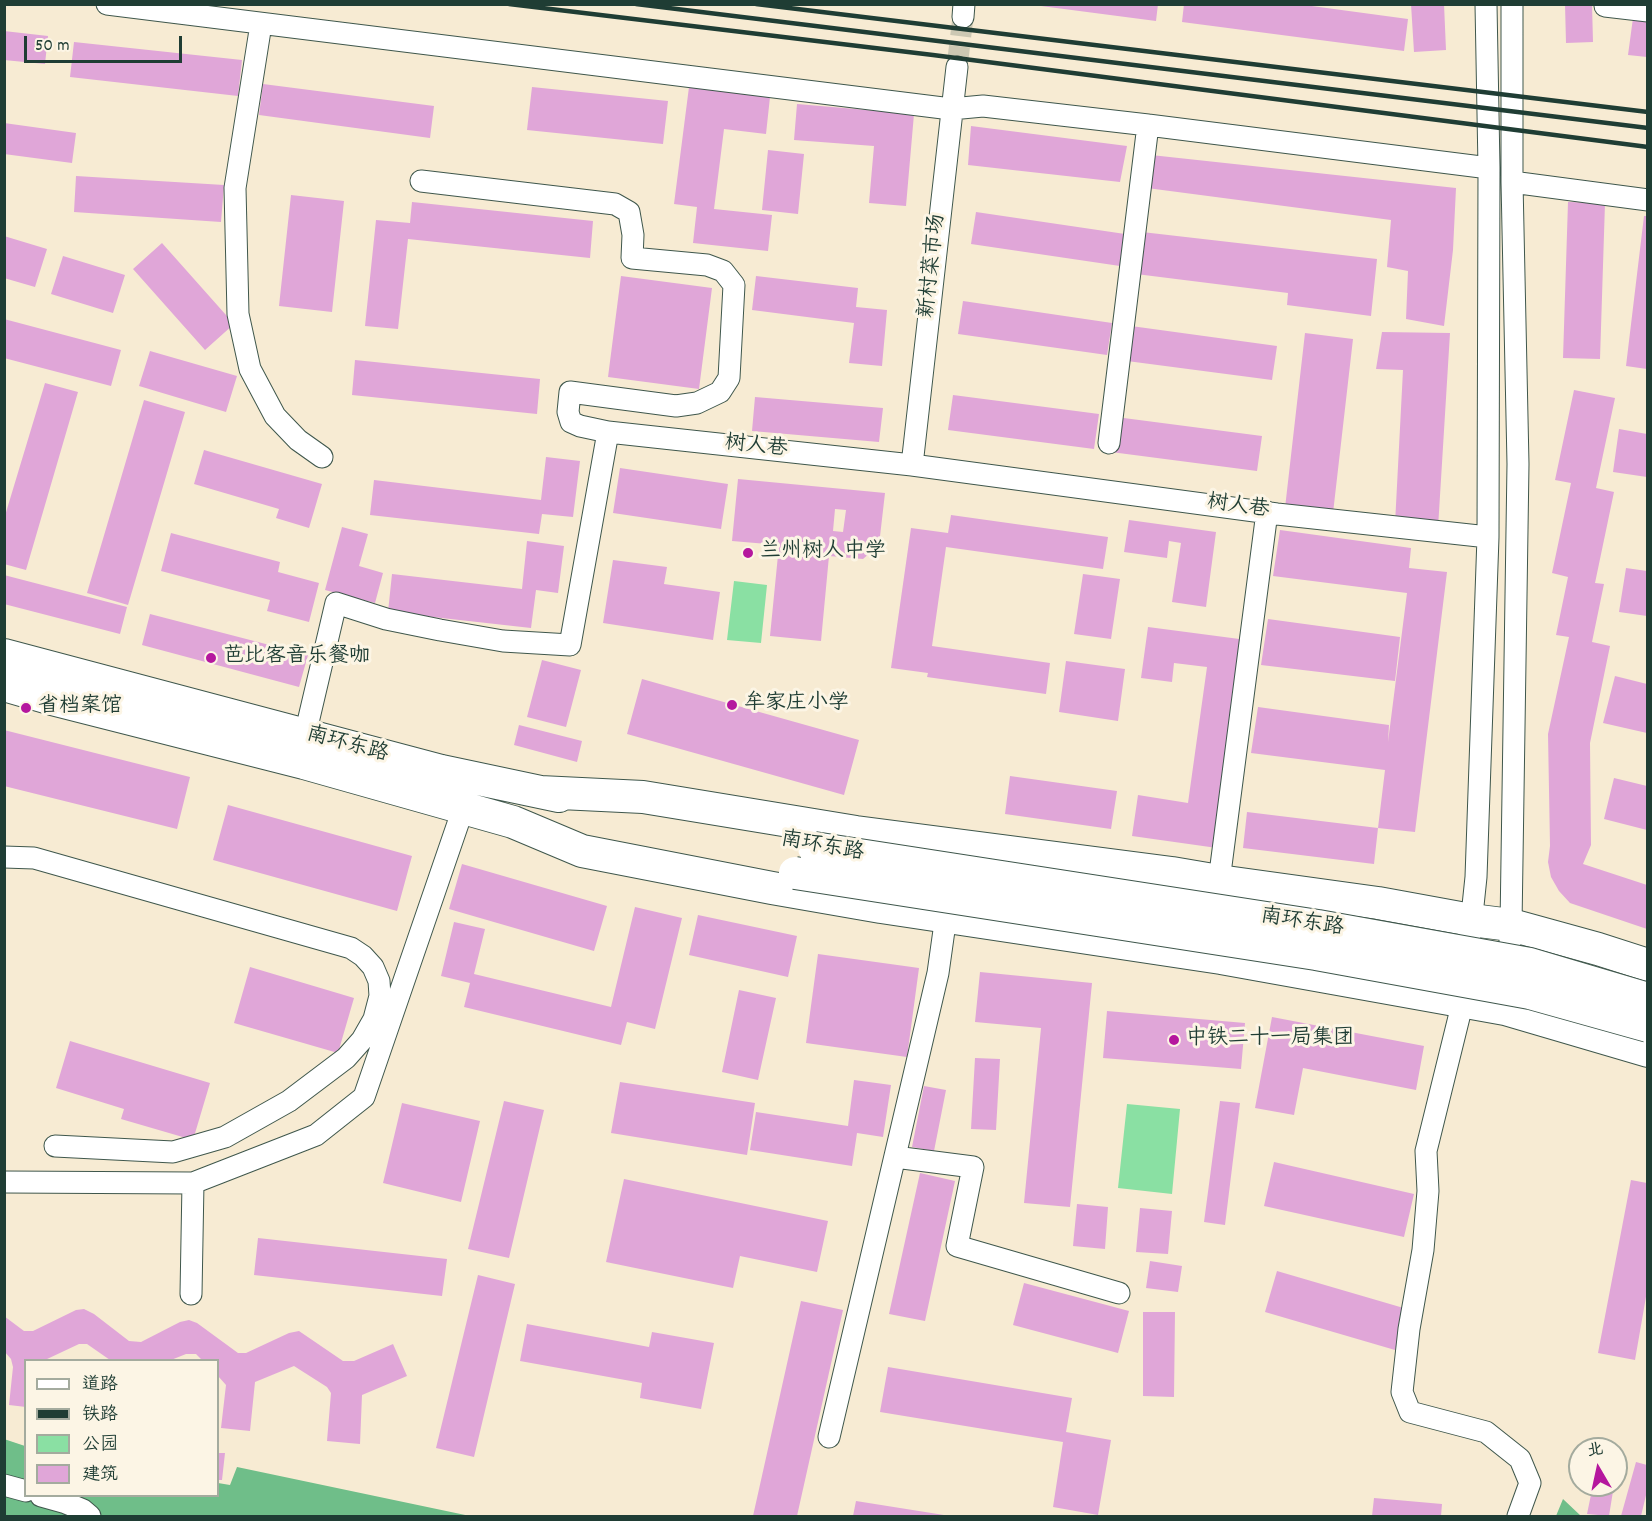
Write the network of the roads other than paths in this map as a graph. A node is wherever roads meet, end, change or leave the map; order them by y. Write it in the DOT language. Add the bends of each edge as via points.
graph roads {
  1 [pos="107,4"];
  2 [pos="1486,4"];
  3 [pos="1512,4"];
  4 [pos="1605,4"];
  5 [pos="1647,11"];
  6 [pos="261,24"];
  7 [pos="957,67"];
  8 [pos="951,109"];
  9 [pos="1148,125"];
  10 [pos="1488,168"];
  11 [pos="421,181"];
  12 [pos="1512,182"];
  13 [pos="1647,200"];
  14 [pos="608,432"];
  15 [pos="1109,443"];
  16 [pos="322,457"];
  17 [pos="912,465"];
  18 [pos="1267,512"];
  19 [pos="1488,537"];
  20 [pos="4,655"];
  21 [pos="4,685"];
  22 [pos="305,735"];
  23 [pos="540,792"];
  24 [pos="463,809"];
  25 [pos="513,822"];
  26 [pos="4,857"];
  27 [pos="1219,881"];
  28 [pos="946,916"];
  29 [pos="1471,920"];
  30 [pos="1511,925"];
  31 [pos="1647,965"];
  32 [pos="1647,999"];
  33 [pos="1463,1001"];
  34 [pos="1505,1009"];
  35 [pos="384,1013"];
  36 [pos="1647,1026"];
  37 [pos="1647,1052"];
  38 [pos="55,1146"];
  39 [pos="895,1157"];
  40 [pos="4,1182"];
  41 [pos="193,1183"];
  42 [pos="1119,1293"];
  43 [pos="191,1294"];
  44 [pos="829,1437"];
  45 [pos="4,1485"];
  46 [pos="24,1490"];
  47 [pos="45,1497"];
  48 [pos="90,1516"];
  49 [pos="1518,1516"];
  1 -- 6 [label="street"];
  2 -- 10 [label="street"];
  3 -- 12 [label="street"];
  4 -- 5 [label="street"];
  6 -- 8 [label="street"];
  6 -- 16 [label="street" via="235,188 238,314 250,369 275,416 297,440"];
  7 -- 8 [label="street, 新村菜市场"];
  8 -- 9 [label="street" via="983,106"];
  8 -- 17 [label="street, 新村菜市场"];
  9 -- 10 [label="street"];
  9 -- 15 [label="street"];
  10 -- 19 [label="street"];
  11 -- 14 [label="street, 树人巷" via="615,204 629,212 632,258 707,265 723,271 734,285 729,378 720,392 697,403 676,406 570,393 571,422"];
  12 -- 13 [label="street"];
  12 -- 30 [label="street" via="1518,464"];
  14 -- 17 [label="street, 树人巷"];
  14 -- 22 [label="street" via="570,645 503,641 440,630 336,603"];
  17 -- 18 [label="street, 树人巷"];
  18 -- 19 [label="street, 树人巷"];
  18 -- 27 [label="street"];
  19 -- 29 [label="street" via="1476,877"];
  20 -- 22 [label="highway, 南环东路"];
  21 -- 24 [label="highway, 南环东路"];
  22 -- 23 [label="highway, 南环东路"];
  23 -- 27 [label="highway" via="644,797 856,832"];
  23 -- 32 [label="highway, 南环东路, bridge" via="814,848 1318,926 1519,962"];
  24 -- 25 [label="highway, 南环东路"];
  24 -- 35 [label="street"];
  25 -- 28 [label="highway, 南环东路" via="582,851 772,888"];
  25 -- 36 [label="highway, 南环东路, bridge" via="795,873 1316,954 1530,993"];
  26 -- 35 [label="street" via="34,858 351,948 373,967"];
  27 -- 29 [label="highway"];
  28 -- 33 [label="highway, 南环东路" via="1221,958"];
  28 -- 39 [label="street" via="938,973"];
  29 -- 30 [label="highway"];
  29 -- 33 [label="street"];
  30 -- 31 [label="highway"];
  30 -- 34 [label="street"];
  33 -- 34 [label="highway, 南环东路"];
  33 -- 49 [label="street" via="1426,1151 1428,1191 1423,1250 1408,1329 1402,1392 1410,1412 1486,1432 1520,1459 1530,1483"];
  34 -- 37 [label="highway, 南环东路"];
  35 -- 38 [label="street" via="374,1019 346,1058 289,1101 225,1137 173,1152"];
  35 -- 41 [label="street" via="364,1098 316,1135"];
  39 -- 42 [label="street" via="973,1167 957,1246"];
  39 -- 44 [label="street"];
  40 -- 41 [label="street"];
  41 -- 43 [label="street"];
  45 -- 46 [label="street"];
  47 -- 48 [label="street"];
}
